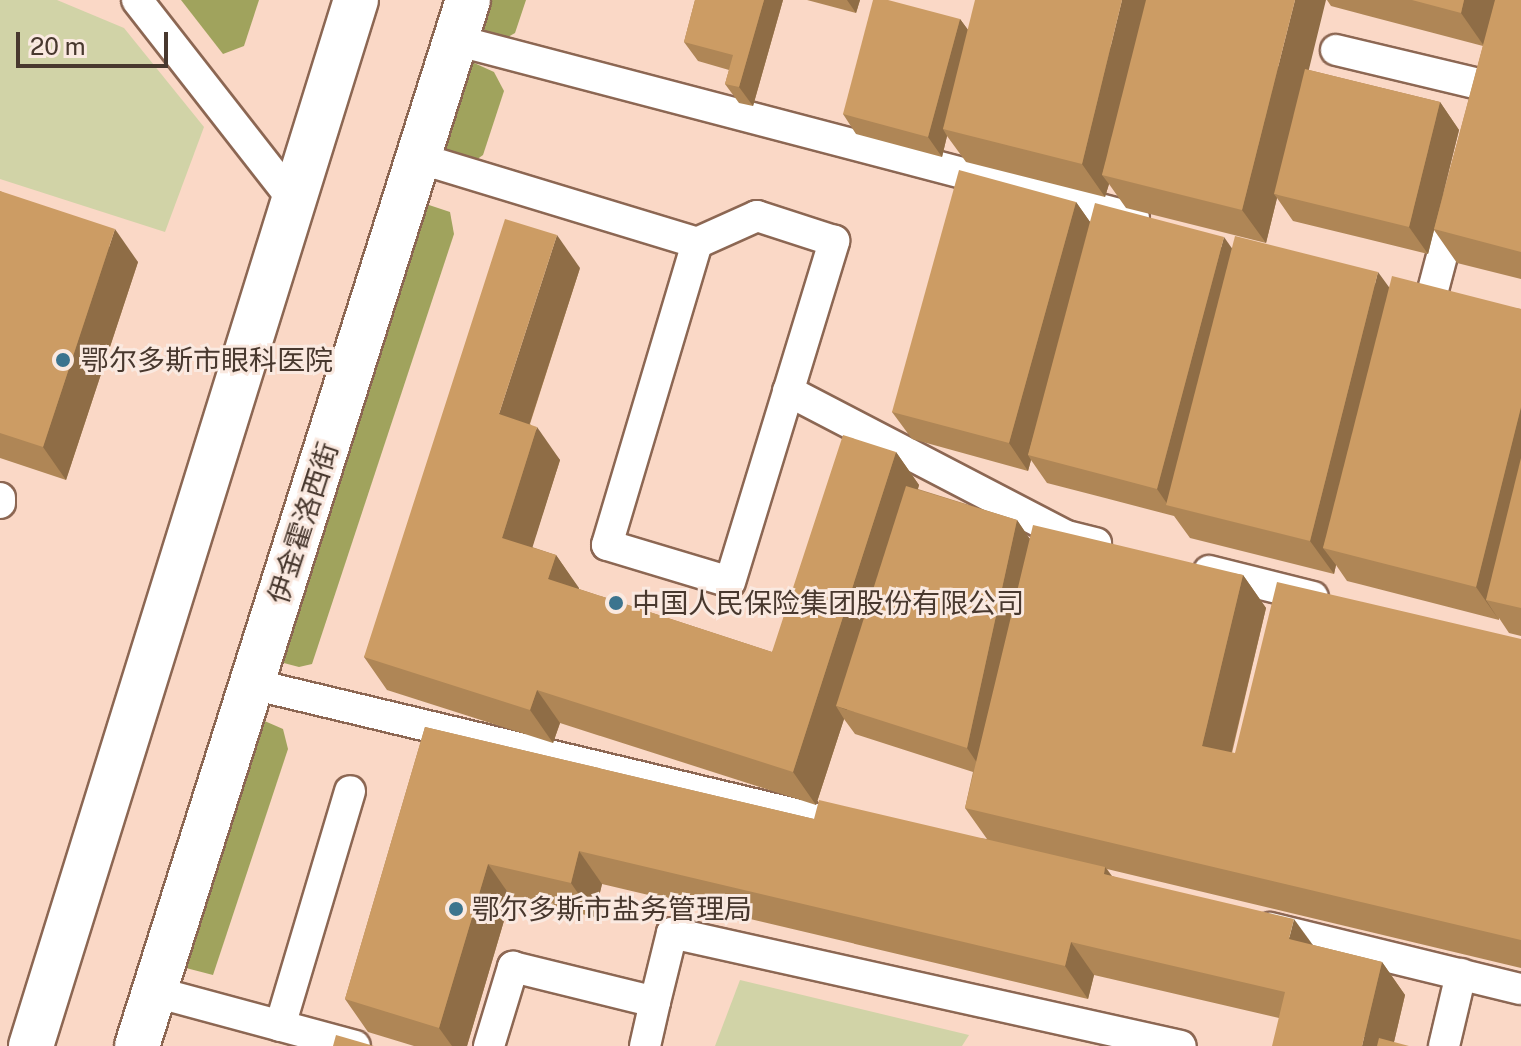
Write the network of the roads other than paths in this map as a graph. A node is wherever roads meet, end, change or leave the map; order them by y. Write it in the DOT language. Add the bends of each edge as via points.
graph roads {
  1 [pos="137,0"];
  2 [pos="356,0"];
  3 [pos="462,20"];
  4 [pos="1336,50"];
  5 [pos="1480,116"];
  6 [pos="418,158"];
  7 [pos="1464,174"];
  8 [pos="1119,182"];
  9 [pos="294,201"];
  10 [pos="1111,212"];
  11 [pos="1157,224"];
  12 [pos="697,243"];
  13 [pos="1402,283"];
  14 [pos="1433,290"];
  15 [pos="1462,297"];
  16 [pos="788,391"];
  17 [pos="1127,551"];
  18 [pos="1173,562"];
  19 [pos="1339,604"];
  20 [pos="252,684"];
  21 [pos="350,791"];
  22 [pos="887,836"];
  23 [pos="1244,922"];
  24 [pos="1461,974"];
  25 [pos="1521,989"];
  26 [pos="155,992"];
  27 [pos="655,1002"];
  28 [pos="280,1026"];
  29 [pos="31,1046"];
  30 [pos="137,1046"];
  31 [pos="355,1046"];
  32 [pos="489,1046"];
  33 [pos="645,1046"];
  34 [pos="1181,1046"];
  35 [pos="1444,1046"];
  1 -- 9 [label="lane"];
  2 -- 9 [label="street"];
  3 -- 6 [label="street, 伊金霍洛西街"];
  3 -- 10 [label="lane"];
  4 -- 5 [label="lane" via="1491,72"];
  6 -- 12 [label="lane"];
  6 -- 20 [label="street, 伊金霍洛西街"];
  7 -- 14 [label="lane"];
  8 -- 10 [label="lane"];
  9 -- 29 [label="street"];
  10 -- 11 [label="lane"];
  12 -- 16 [label="lane" via="757,216 834,241"];
  12 -- 16 [label="lane" via="607,545 730,582"];
  13 -- 14 [label="lane"];
  14 -- 15 [label="lane"];
  16 -- 17 [label="lane" via="1067,536"];
  18 -- 19 [label="lane"];
  20 -- 22 [label="lane"];
  20 -- 26 [label="street, 伊金霍洛西街"];
  21 -- 28 [label="lane"];
  23 -- 24 [label="lane"];
  24 -- 25 [label="lane"];
  24 -- 35 [label="lane"];
  26 -- 28 [label="lane"];
  26 -- 30 [label="street, 伊金霍洛西街"];
  27 -- 32 [label="lane" via="513,967"];
  27 -- 33 [label="lane"];
  27 -- 34 [label="lane" via="672,933"];
  28 -- 31 [label="lane"];
}
